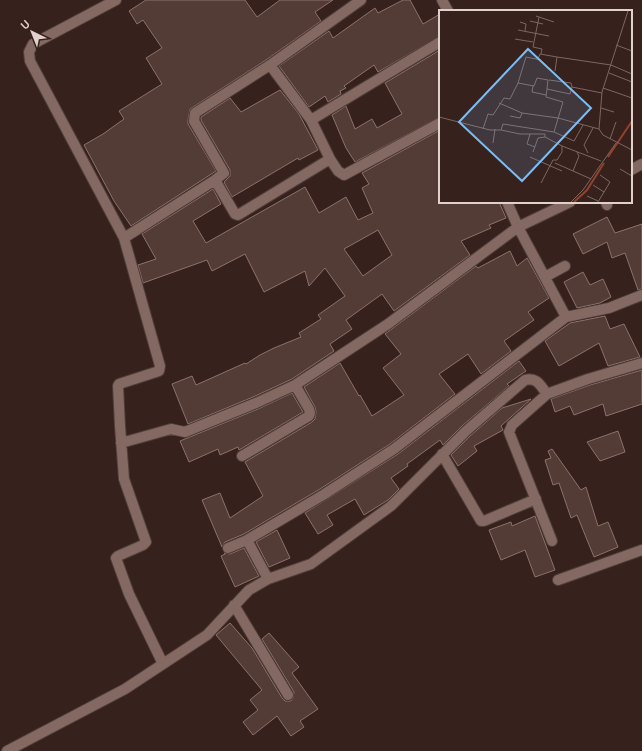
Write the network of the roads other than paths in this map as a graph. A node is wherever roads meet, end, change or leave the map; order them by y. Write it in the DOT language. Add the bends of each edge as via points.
graph roads {
  1 [pos="360,0"];
  2 [pos="442,0"];
  3 [pos="112,1"];
  4 [pos="447,10"];
  5 [pos="439,43"];
  6 [pos="270,65"];
  7 [pos="311,120"];
  8 [pos="439,124"];
  9 [pos="330,159"];
  10 [pos="642,164"];
  11 [pos="632,169"];
  12 [pos="216,180"];
  13 [pos="507,203"];
  14 [pos="568,203"];
  15 [pos="518,227"];
  16 [pos="124,238"];
  17 [pos="565,266"];
  18 [pos="545,278"];
  19 [pos="642,295"];
  20 [pos="566,317"];
  21 [pos="642,364"];
  22 [pos="294,385"];
  23 [pos="547,394"];
  24 [pos="121,443"];
  25 [pos="442,454"];
  26 [pos="242,456"];
  27 [pos="536,499"];
  28 [pos="247,540"];
  29 [pos="552,541"];
  30 [pos="228,548"];
  31 [pos="642,550"];
  32 [pos="268,579"];
  33 [pos="558,580"];
  34 [pos="234,605"];
  35 [pos="163,664"];
  36 [pos="288,695"];
  37 [pos="7,751"];
  1 -- 6 [label="street"];
  2 -- 4 [label="street"];
  3 -- 16 [label="street" via="33,44 29,52 30,61"];
  5 -- 7 [label="street"];
  6 -- 7 [label="street"];
  6 -- 12 [label="street" via="195,113 194,121 224,171"];
  7 -- 9 [label="street"];
  8 -- 9 [label="street" via="344,175 338,172"];
  9 -- 12 [label="street" via="238,215 235,214"];
  10 -- 11 [label="street"];
  12 -- 16 [label="street"];
  13 -- 15 [label="street"];
  14 -- 15 [label="street"];
  15 -- 18 [label="street"];
  15 -- 22 [label="street" via="388,324"];
  16 -- 24 [label="street" via="160,366 159,371 119,384"];
  17 -- 18 [label="street"];
  18 -- 20 [label="street"];
  19 -- 20 [label="street" via="609,308"];
  20 -- 28 [label="street" via="394,449 323,496"];
  21 -- 23 [label="street"];
  22 -- 24 [label="street" via="185,432 171,429"];
  22 -- 26 [label="street" via="309,409 308,416"];
  23 -- 25 [label="street" via="537,380 525,380"];
  23 -- 27 [label="street" via="512,425 509,432"];
  24 -- 35 [label="street" via="124,479 146,542 116,558 129,594"];
  25 -- 27 [label="street" via="481,521"];
  25 -- 32 [label="street" via="391,506 311,564"];
  27 -- 29 [label="street"];
  28 -- 30 [label="street"];
  28 -- 32 [label="street"];
  31 -- 33 [label="street"];
  32 -- 34 [label="street" via="249,590"];
  34 -- 35 [label="street" via="208,635"];
  34 -- 36 [label="street"];
  35 -- 37 [label="street" via="125,689"];
}
